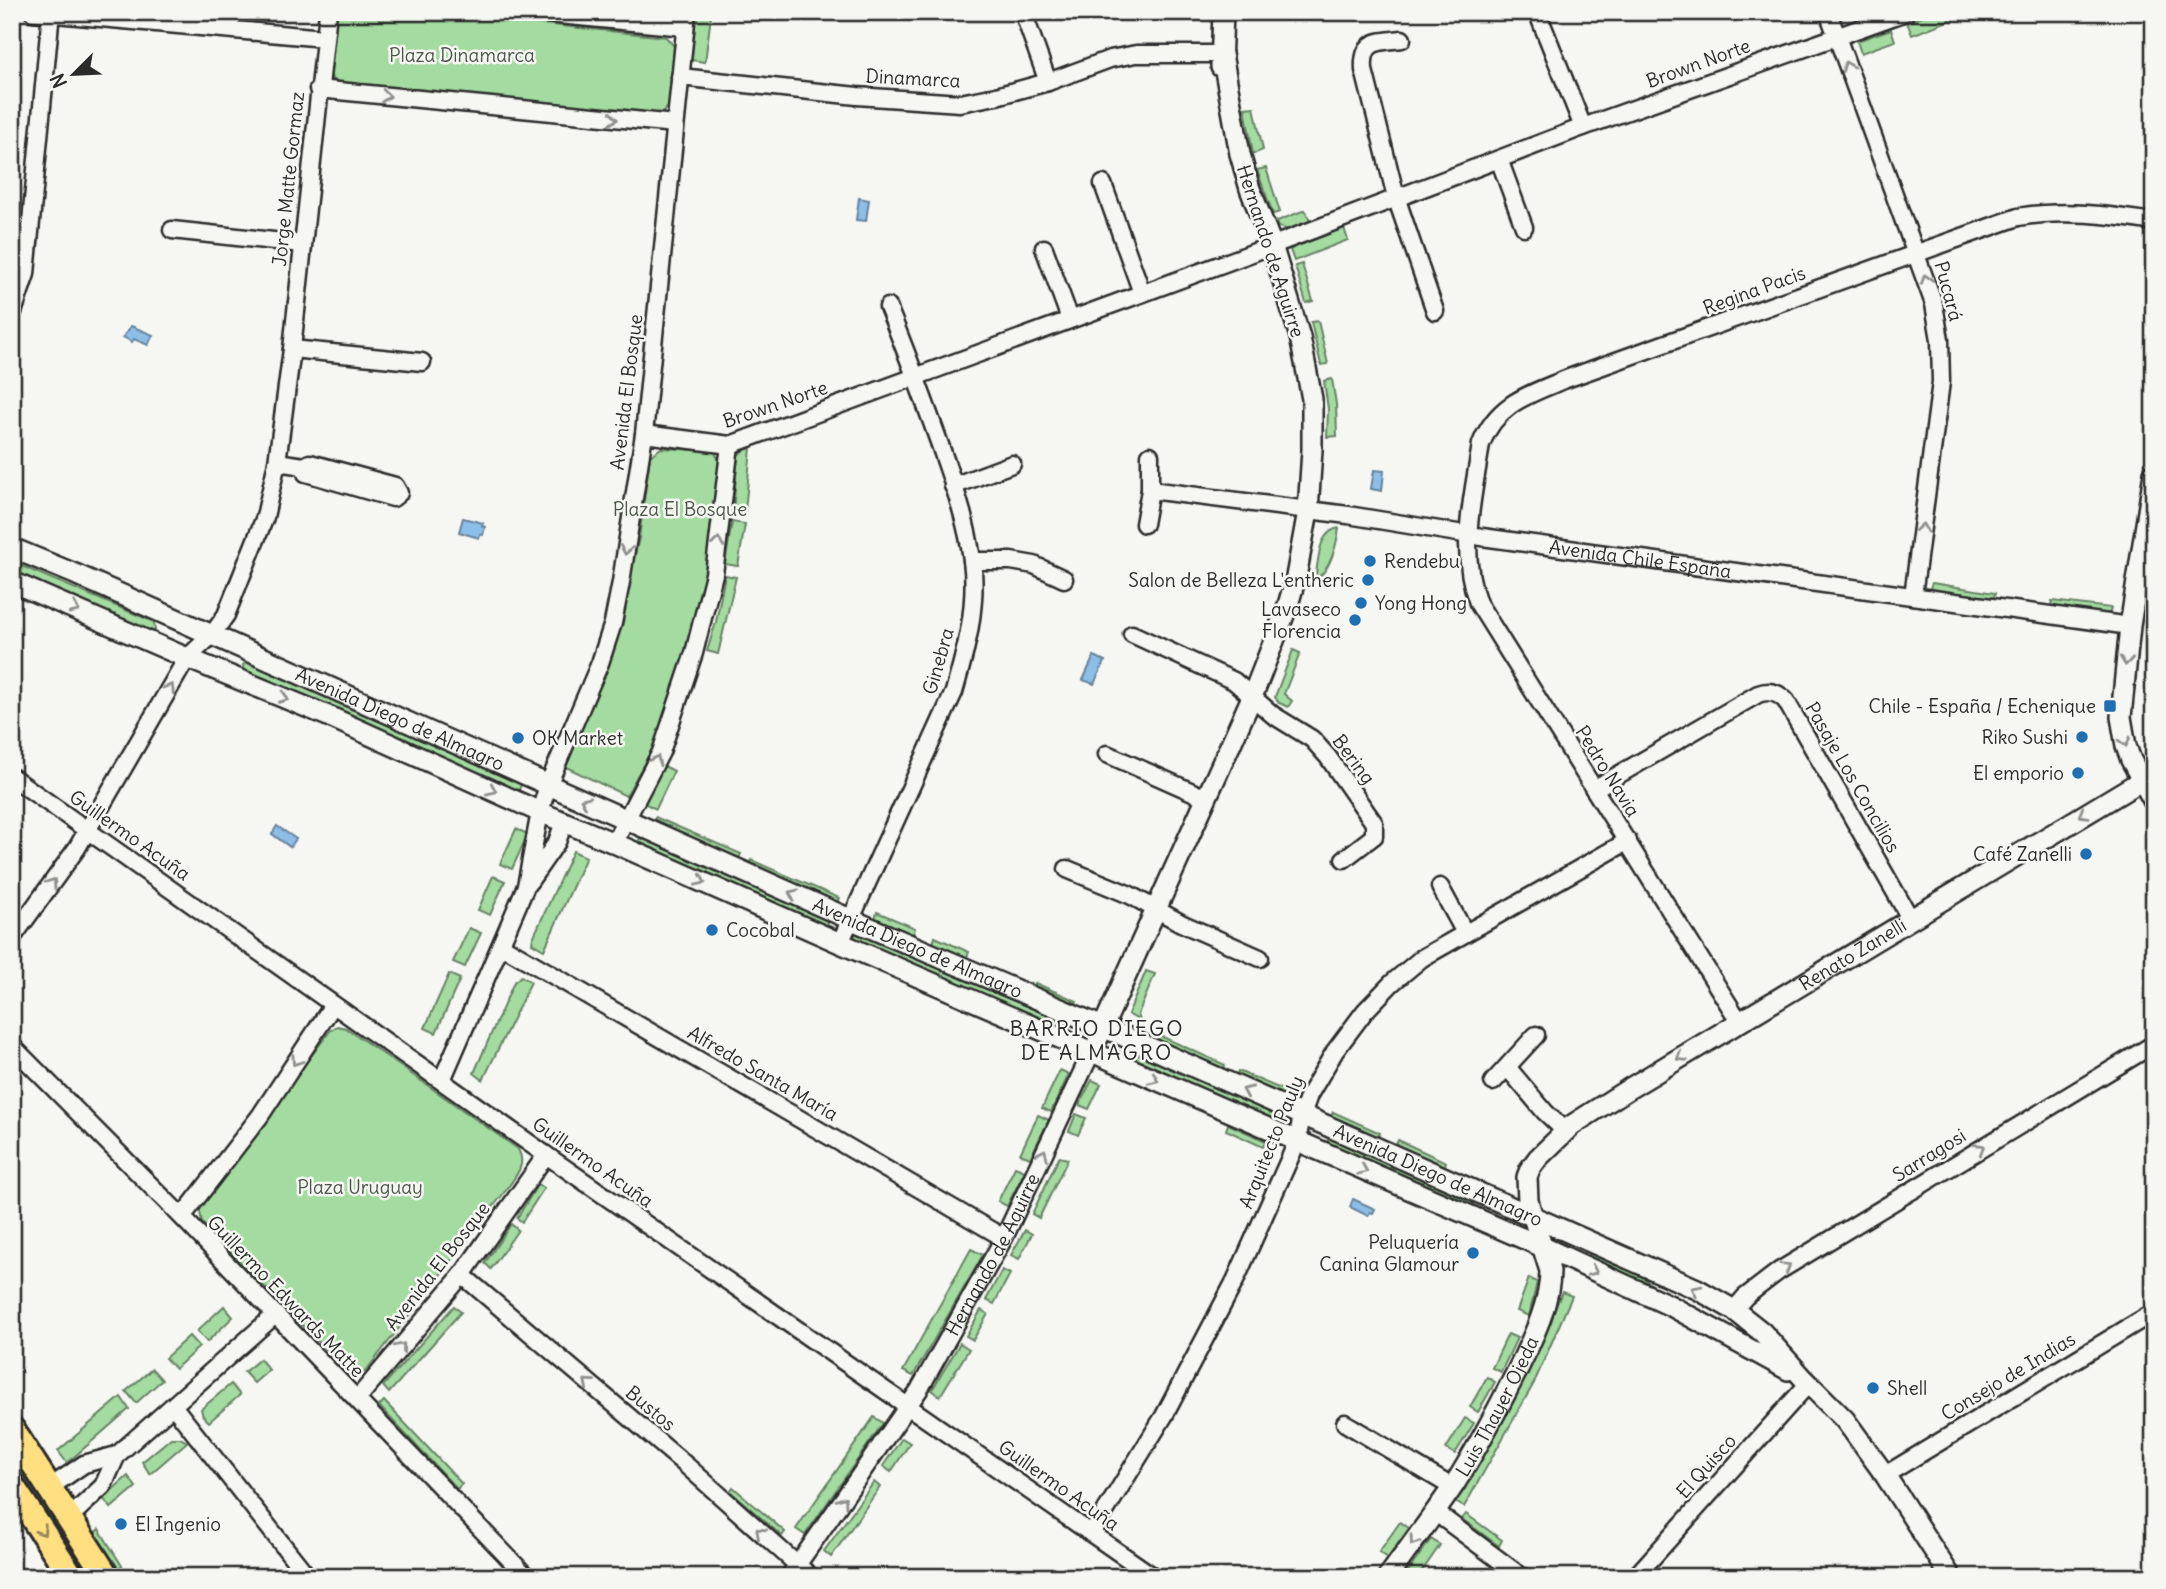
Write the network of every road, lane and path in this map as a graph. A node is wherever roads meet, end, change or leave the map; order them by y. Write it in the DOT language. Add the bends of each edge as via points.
graph roads {
  1 [pos="33,12"];
  2 [pos="328,12"];
  3 [pos="527,12"];
  4 [pos="1023,12"];
  5 [pos="1223,12"];
  6 [pos="1828,12"];
  7 [pos="1906,12"];
  8 [pos="50,13"];
  9 [pos="1538,14"];
  10 [pos="686,20"];
  11 [pos="1836,36"];
  12 [pos="324,38"];
  13 [pos="1402,39"];
  14 [pos="1222,54"];
  15 [pos="680,77"];
  16 [pos="1048,82"];
  17 [pos="318,89"];
  18 [pos="676,124"];
  19 [pos="1583,127"];
  20 [pos="1499,159"];
  21 [pos="1103,184"];
  22 [pos="1395,197"];
  23 [pos="2154,222"];
  24 [pos="1524,227"];
  25 [pos="172,230"];
  26 [pos="302,244"];
  27 [pos="1267,247"];
  28 [pos="1044,248"];
  29 [pos="1917,254"];
  30 [pos="1142,293"];
  31 [pos="888,307"];
  32 [pos="1435,311"];
  33 [pos="12,316"];
  34 [pos="1070,319"];
  35 [pos="292,349"];
  36 [pos="422,362"];
  37 [pos="915,376"];
  38 [pos="644,434"];
  39 [pos="730,445"];
  40 [pos="1150,455"];
  41 [pos="277,462"];
  42 [pos="1012,464"];
  43 [pos="304,466"];
  44 [pos="2154,473"];
  45 [pos="953,486"];
  46 [pos="1150,490"];
  47 [pos="1308,511"];
  48 [pos="1144,524"];
  49 [pos="1468,534"];
  50 [pos="12,548"];
  51 [pos="972,561"];
  52 [pos="1064,579"];
  53 [pos="12,582"];
  54 [pos="1913,596"];
  55 [pos="2130,626"];
  56 [pos="1132,634"];
  57 [pos="212,635"];
  58 [pos="187,658"];
  59 [pos="1252,697"];
  60 [pos="1107,754"];
  61 [pos="2148,776"];
  62 [pos="12,777"];
  63 [pos="548,785"];
  64 [pos="1594,789"];
  65 [pos="1206,798"];
  66 [pos="2154,802"];
  67 [pos="540,812"];
  68 [pos="626,820"];
  69 [pos="564,822"];
  70 [pos="88,831"];
  71 [pos="1628,841"];
  72 [pos="614,843"];
  73 [pos="1344,859"];
  74 [pos="1067,869"];
  75 [pos="526,887"];
  76 [pos="1440,887"];
  77 [pos="1156,909"];
  78 [pos="1910,918"];
  79 [pos="852,920"];
  80 [pos="1465,933"];
  81 [pos="12,938"];
  82 [pos="840,943"];
  83 [pos="501,945"];
  84 [pos="1260,958"];
  85 [pos="333,1004"];
  86 [pos="1739,1021"];
  87 [pos="1103,1027"];
  88 [pos="1536,1035"];
  89 [pos="2154,1044"];
  90 [pos="12,1046"];
  91 [pos="1092,1051"];
  92 [pos="1507,1066"];
  93 [pos="442,1080"];
  94 [pos="1493,1082"];
  95 [pos="1302,1115"];
  96 [pos="1565,1131"];
  97 [pos="1297,1142"];
  98 [pos="546,1155"];
  99 [pos="1527,1177"];
  100 [pos="1490,1196"];
  101 [pos="182,1217"];
  102 [pos="1534,1217"];
  103 [pos="1004,1238"];
  104 [pos="1545,1248"];
  105 [pos="462,1275"];
  106 [pos="1734,1310"];
  107 [pos="2154,1312"];
  108 [pos="275,1315"];
  109 [pos="1806,1381"];
  110 [pos="357,1399"];
  111 [pos="174,1407"];
  112 [pos="908,1407"];
  113 [pos="1345,1423"];
  114 [pos="12,1430"];
  115 [pos="117,1455"];
  116 [pos="1885,1475"];
  117 [pos="12,1486"];
  118 [pos="1452,1487"];
  119 [pos="49,1488"];
  120 [pos="1435,1511"];
  121 [pos="69,1518"];
  122 [pos="1092,1533"];
  123 [pos="799,1573"];
  124 [pos="72,1577"];
  125 [pos="107,1577"];
  126 [pos="308,1577"];
  127 [pos="527,1577"];
  128 [pos="1154,1577"];
  129 [pos="1388,1577"];
  130 [pos="1522,1577"];
  131 [pos="1635,1577"];
  132 [pos="1951,1577"];
  1 -- 8 [label="street"];
  2 -- 12 [label="street, Jorge Matte Gormaz"];
  3 -- 10 [label="street"];
  4 -- 16 [label="street"];
  5 -- 14 [label="street, Hernando de Aguirre"];
  6 -- 11 [label="street, Pucará"];
  7 -- 11 [label="street, Brown Norte"];
  8 -- 12 [label="street"];
  8 -- 33 [label="street" via="26,274"];
  9 -- 19 [label="street"];
  10 -- 15 [label="street, Avenida El Bosque"];
  11 -- 19 [label="street, Brown Norte"];
  29 -- 11 [label="street, Pucará, one-way"];
  12 -- 17 [label="street, Jorge Matte Gormaz"];
  13 -- 22 [label="street" via="1375,42 1366,49 1363,60"];
  14 -- 16 [label="street, Dinamarca" via="1136,54"];
  14 -- 27 [label="street, Hernando de Aguirre" via="1240,154"];
  15 -- 16 [label="street, Dinamarca" via="960,103"];
  15 -- 18 [label="street, Avenida El Bosque"];
  17 -- 18 [label="street, one-way"];
  17 -- 26 [label="street, Jorge Matte Gormaz"];
  18 -- 38 [label="street, Avenida El Bosque"];
  19 -- 20 [label="street, Brown Norte"];
  20 -- 22 [label="street, Brown Norte"];
  20 -- 24 [label="street"];
  21 -- 30 [label="street"];
  22 -- 27 [label="street, Brown Norte"];
  22 -- 32 [label="street"];
  23 -- 29 [label="street, Regina Pacis" via="2042,213 2018,217"];
  25 -- 26 [label="street"];
  26 -- 35 [label="street, Jorge Matte Gormaz"];
  27 -- 30 [label="street, Brown Norte"];
  27 -- 47 [label="street, Hernando de Aguirre" via="1300,337 1311,399"];
  28 -- 34 [label="street"];
  29 -- 49 [label="street, Regina Pacis" via="1566,379 1503,410 1481,444"];
  54 -- 29 [label="street, Pucará, one-way" via="1942,362 1938,319"];
  30 -- 34 [label="street, Brown Norte"];
  31 -- 37 [label="street"];
  34 -- 37 [label="street, Brown Norte"];
  35 -- 36 [label="street"];
  35 -- 41 [label="street, Jorge Matte Gormaz"];
  37 -- 39 [label="street, Brown Norte"];
  37 -- 45 [label="street, Ginebra"];
  38 -- 39 [label="street, Brown Norte"];
  38 -- 63 [label="street, Avenida El Bosque, one-way" via="613,623"];
  68 -- 39 [label="street, one-way" via="661,752 694,653 714,574"];
  40 -- 46 [label="street"];
  41 -- 43 [label="street"];
  41 -- 57 [label="street, Jorge Matte Gormaz" via="265,517 226,615"];
  42 -- 45 [label="street"];
  43 -- 43 [label="street" via="306,473 393,498 400,493 395,486 310,463"];
  44 -- 55 [label="street"];
  45 -- 51 [label="street, Ginebra"];
  46 -- 47 [label="street, Avenida Chile España"];
  46 -- 48 [label="street"];
  47 -- 49 [label="street, Avenida Chile España"];
  47 -- 59 [label="street, Hernando de Aguirre" via="1294,586"];
  49 -- 54 [label="street, Avenida Chile España"];
  49 -- 64 [label="street, Pedro Navia" via="1468,568 1478,603"];
  50 -- 57 [label="street, Avenida Diego de Almagro"];
  51 -- 52 [label="street" via="1034,565"];
  51 -- 79 [label="street, Ginebra" via="972,612 954,692"];
  53 -- 58 [label="street, Avenida Diego de Almagro, one-way"];
  54 -- 55 [label="street, Avenida Chile España"];
  55 -- 61 [label="street, one-way" via="2121,717 2126,746"];
  56 -- 59 [label="street" via="1234,681"];
  57 -- 58 [label="street, Jorge Matte Gormaz"];
  57 -- 63 [label="street, Avenida Diego de Almagro"];
  58 -- 67 [label="street, Avenida Diego de Almagro, one-way"];
  70 -- 58 [label="street, Jorge Matte Gormaz, one-way"];
  59 -- 65 [label="street, Hernando de Aguirre"];
  59 -- 73 [label="street, Bering" via="1312,739 1374,823 1374,836"];
  60 -- 65 [label="street"];
  61 -- 66 [label="street"];
  61 -- 78 [label="street, Renato Zanelli, one-way"];
  62 -- 70 [label="street, Guillermo Acuña"];
  63 -- 67 [label="street, Avenida El Bosque"];
  68 -- 63 [label="street, Avenida Diego de Almagro, one-way"];
  64 -- 71 [label="street, Pedro Navia"];
  64 -- 78 [label="street, Pasaje Los Concilios" via="1758,694 1776,693 1786,701"];
  65 -- 77 [label="street, Hernando de Aguirre"];
  67 -- 69 [label="street, Avenida Diego de Almagro"];
  67 -- 75 [label="street, Avenida El Bosque"];
  68 -- 72 [label="street"];
  79 -- 68 [label="street, Avenida Diego de Almagro, one-way"];
  69 -- 72 [label="street, Avenida Diego de Almagro"];
  69 -- 75 [label="street, Avenida El Bosque" via="557,842"];
  81 -- 70 [label="street, Jorge Matte Gormaz, one-way"];
  70 -- 85 [label="street, Guillermo Acuña"];
  71 -- 80 [label="street, Arquitecto Pauly"];
  71 -- 86 [label="street, Pedro Navia"];
  72 -- 82 [label="street, Avenida Diego de Almagro, one-way"];
  74 -- 77 [label="street"];
  75 -- 83 [label="street, Avenida El Bosque"];
  76 -- 80 [label="street"];
  77 -- 84 [label="street"];
  77 -- 87 [label="street, Hernando de Aguirre"];
  78 -- 86 [label="street, Renato Zanelli"];
  79 -- 82 [label="street, Ginebra"];
  79 -- 87 [label="street, Avenida Diego de Almagro"];
  80 -- 95 [label="street, Arquitecto Pauly" via="1422,958 1365,1011 1335,1051"];
  82 -- 91 [label="street, Avenida Diego de Almagro"];
  83 -- 93 [label="street, Avenida El Bosque"];
  83 -- 103 [label="street, Alfredo Santa María"];
  85 -- 93 [label="street, Guillermo Acuña"];
  85 -- 101 [label="street, one-way" via="260,1116"];
  86 -- 96 [label="street, Renato Zanelli, one-way"];
  87 -- 91 [label="street, Hernando de Aguirre"];
  95 -- 87 [label="street, Avenida Diego de Almagro, one-way"];
  88 -- 92 [label="street"];
  106 -- 89 [label="street, Sarragosi, one-way" via="1779,1271"];
  90 -- 101 [label="street, Guillermo Edwards Matte"];
  91 -- 97 [label="street, Avenida Diego de Almagro, one-way"];
  103 -- 91 [label="street, Hernando de Aguirre, one-way"];
  92 -- 94 [label="street"];
  92 -- 96 [label="street"];
  93 -- 98 [label="street, Guillermo Acuña"];
  95 -- 97 [label="street, Arquitecto Pauly"];
  95 -- 100 [label="street, Avenida Diego de Almagro"];
  96 -- 99 [label="street, Renato Zanelli" via="1538,1158"];
  97 -- 104 [label="street, Avenida Diego de Almagro, one-way"];
  97 -- 122 [label="street, Arquitecto Pauly" via="1235,1281 1164,1416"];
  98 -- 105 [label="street, Avenida El Bosque"];
  98 -- 112 [label="street, Guillermo Acuña"];
  99 -- 100 [label="street, Renato Zanelli" via="1508,1194"];
  99 -- 102 [label="street"];
  100 -- 102 [label="street, Avenida Diego de Almagro"];
  101 -- 108 [label="street, Guillermo Edwards Matte"];
  102 -- 104 [label="street, Luis Thayer Ojeda"];
  106 -- 102 [label="street, Avenida Diego de Almagro, one-way"];
  103 -- 112 [label="street, Hernando de Aguirre"];
  104 -- 109 [label="street, Avenida Diego de Almagro, one-way" via="1671,1306"];
  104 -- 118 [label="street, Luis Thayer Ojeda" via="1550,1282 1540,1319 1502,1402"];
  110 -- 105 [label="street, Avenida El Bosque, one-way"];
  123 -- 105 [label="street, Bustos, one-way" via="687,1466"];
  106 -- 109 [label="street, Avenida Diego de Almagro" via="1762,1332"];
  107 -- 116 [label="street, Consejo de Indias"];
  108 -- 110 [label="street, Guillermo Edwards Matte"];
  108 -- 111 [label="street"];
  109 -- 116 [label="street, Avenida Diego de Almagro" via="1846,1420"];
  109 -- 131 [label="street, El Quisco"];
  110 -- 127 [label="street, Guillermo Edwards Matte"];
  111 -- 115 [label="street"];
  111 -- 126 [label="street"];
  112 -- 122 [label="street, Guillermo Acuña"];
  123 -- 112 [label="street, Hernando de Aguirre, one-way"];
  113 -- 118 [label="street"];
  114 -- 119 [label="main road"];
  115 -- 119 [label="street" via="84,1464"];
  115 -- 121 [label="street" via="103,1486"];
  116 -- 132 [label="street, Avenida Diego de Almagro"];
  117 -- 124 [label="main road, one-way"];
  118 -- 120 [label="street, Luis Thayer Ojeda"];
  119 -- 121 [label="main road"];
  120 -- 129 [label="street, Luis Thayer Ojeda, one-way"];
  120 -- 130 [label="street"];
  121 -- 125 [label="main road"];
  122 -- 128 [label="street, Guillermo Acuña"];
}
